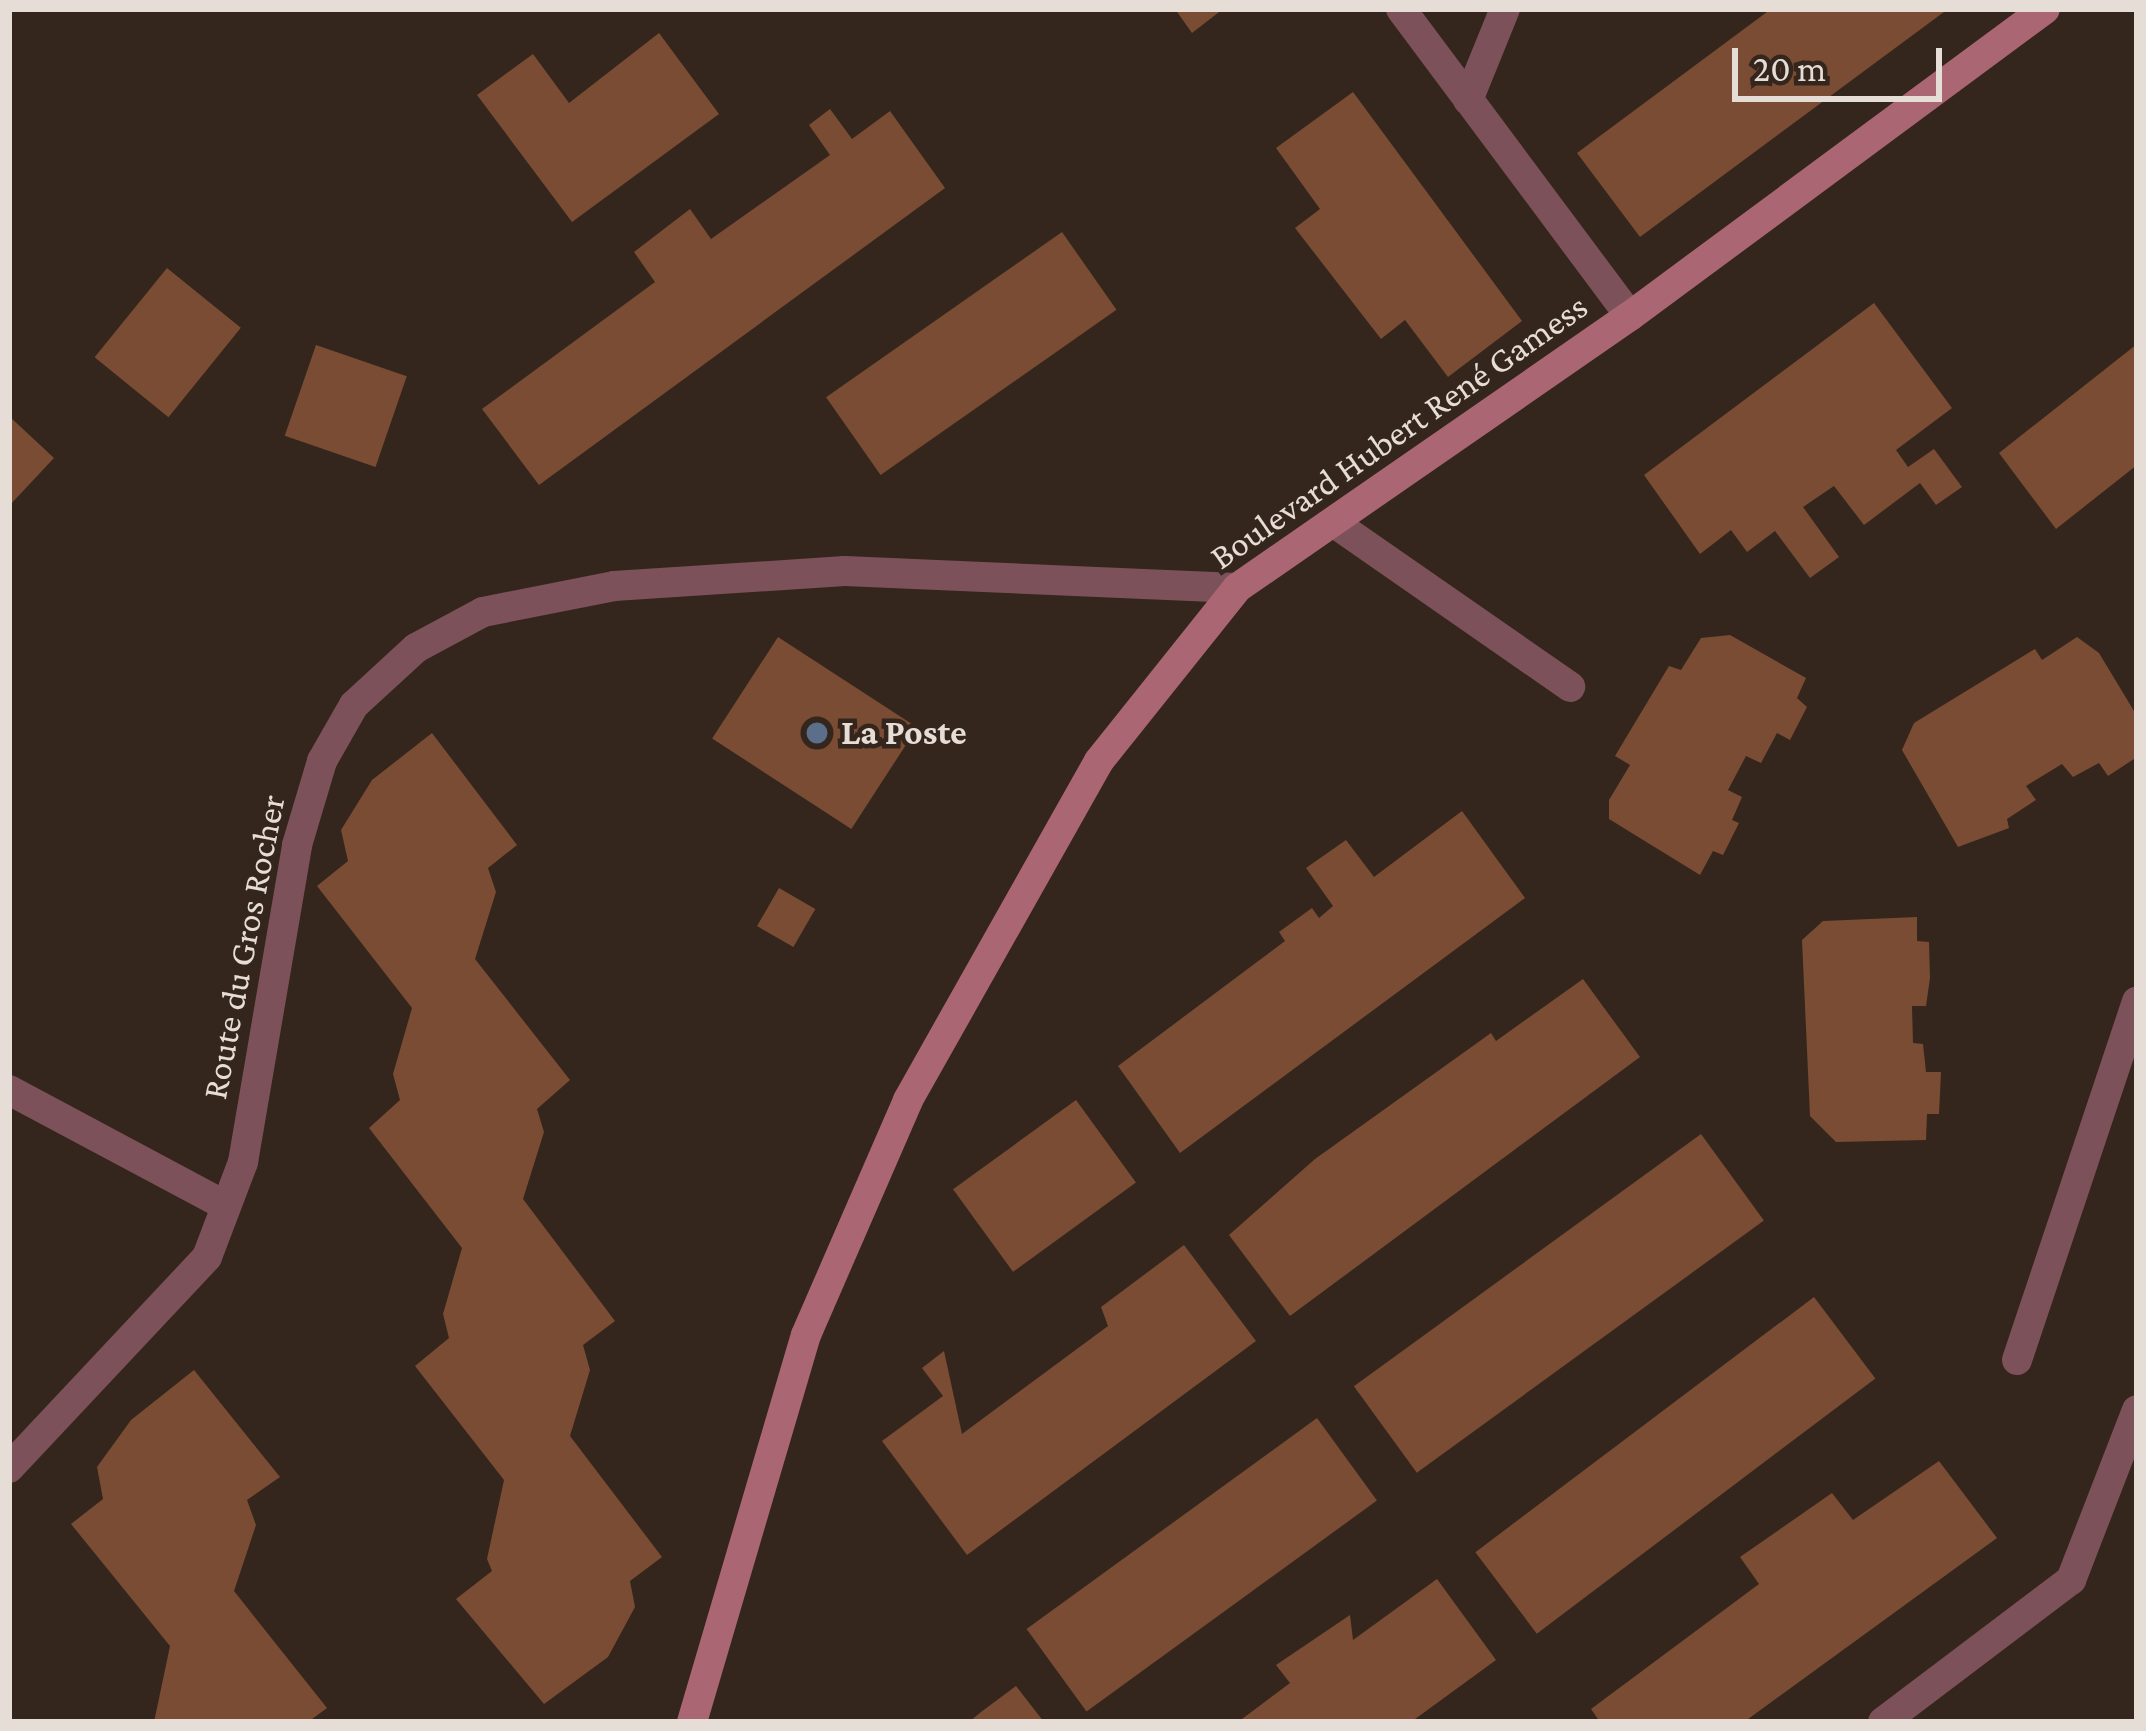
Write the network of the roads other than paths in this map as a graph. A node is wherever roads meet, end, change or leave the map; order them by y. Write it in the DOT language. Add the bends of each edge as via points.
graph roads {
  1 [pos="1401,9"];
  2 [pos="1505,9"];
  3 [pos="2044,9"];
  4 [pos="1468,100"];
  5 [pos="1630,316"];
  6 [pos="1333,522"];
  7 [pos="1237,588"];
  8 [pos="1570,687"];
  9 [pos="2135,998"];
  10 [pos="9,1090"];
  11 [pos="226,1206"];
  12 [pos="2017,1360"];
  13 [pos="2137,1410"];
  14 [pos="9,1468"];
  15 [pos="692,1722"];
  16 [pos="1883,1722"];
  1 -- 4 [label="street"];
  2 -- 4 [label="street"];
  3 -- 5 [label="street, Boulevard Hubert René Gamess"];
  4 -- 5 [label="street"];
  5 -- 6 [label="street, Boulevard Hubert René Gamess"];
  6 -- 7 [label="street, Boulevard Hubert René Gamess"];
  6 -- 8 [label="street"];
  7 -- 11 [label="street, Route du Gros Rocher" via="845,571 614,586 483,612 416,648 354,705 322,761 297,845 243,1162"];
  7 -- 15 [label="street, Boulevard Hubert René Gamess" via="1099,761 908,1100 806,1335"];
  9 -- 12 [label="street"];
  10 -- 11 [label="street"];
  11 -- 14 [label="street, Route du Gros Rocher" via="207,1257"];
  13 -- 16 [label="street" via="2071,1580"];
}
